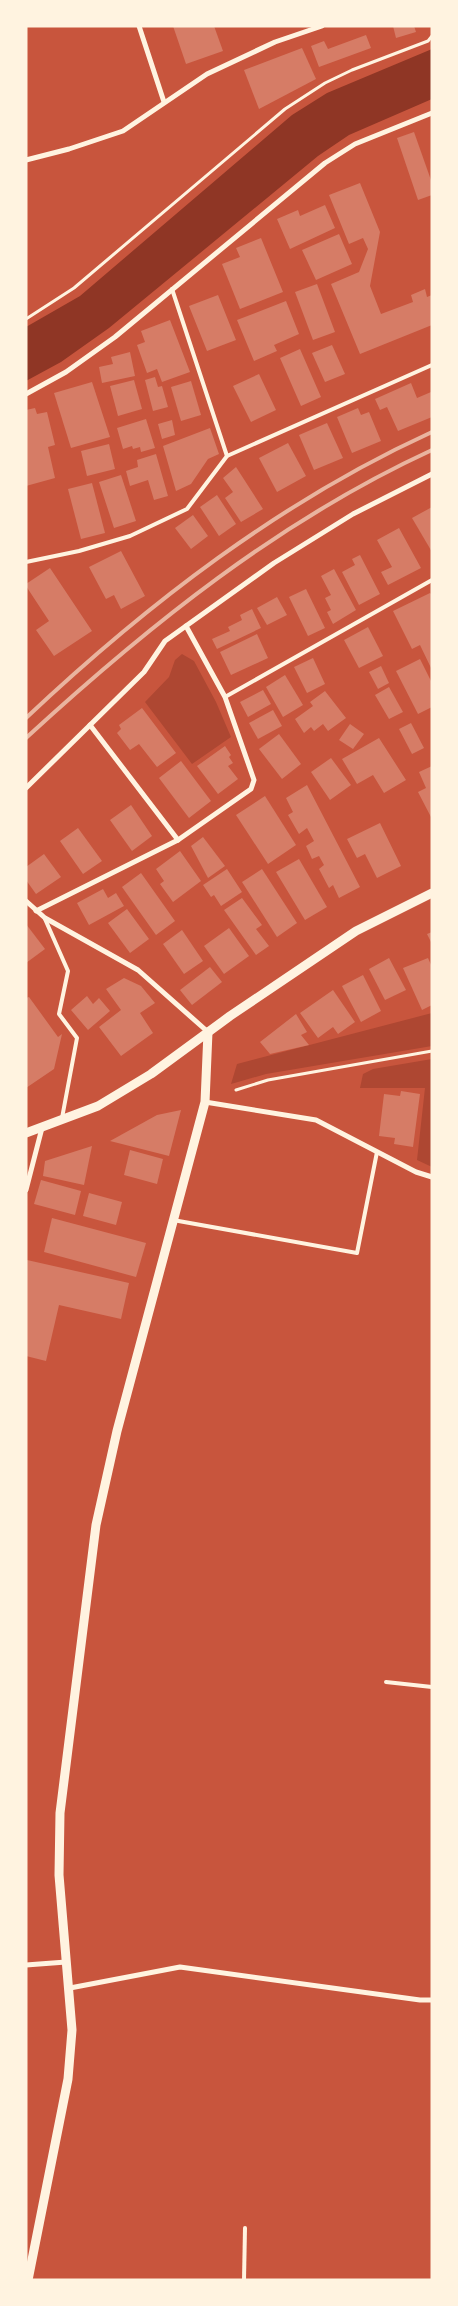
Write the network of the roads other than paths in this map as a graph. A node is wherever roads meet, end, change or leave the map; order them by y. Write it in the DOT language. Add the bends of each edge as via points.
graph roads {
  1 [pos="139,26"];
  2 [pos="322,26"];
  3 [pos="164,102"];
  4 [pos="432,113"];
  5 [pos="26,160"];
  6 [pos="172,289"];
  7 [pos="432,365"];
  8 [pos="26,394"];
  9 [pos="226,456"];
  10 [pos="432,474"];
  11 [pos="26,562"];
  12 [pos="432,580"];
  13 [pos="186,626"];
  14 [pos="226,697"];
  15 [pos="90,725"];
  16 [pos="26,788"];
  17 [pos="178,840"];
  18 [pos="432,893"];
  19 [pos="26,901"];
  20 [pos="36,911"];
  21 [pos="45,918"];
  22 [pos="208,1032"];
  23 [pos="205,1102"];
  24 [pos="62,1120"];
  25 [pos="42,1128"];
  26 [pos="26,1132"];
  27 [pos="377,1152"];
  28 [pos="432,1177"];
  29 [pos="26,1190"];
  30 [pos="173,1220"];
  31 [pos="386,1682"];
  32 [pos="432,1687"];
  33 [pos="66,1962"];
  34 [pos="26,1965"];
  35 [pos="70,1988"];
  36 [pos="432,2000"];
  37 [pos="245,2228"];
  38 [pos="28,2275"];
  39 [pos="244,2280"];
  1 -- 3 [label="street"];
  2 -- 3 [label="street" via="275,42 207,74"];
  3 -- 5 [label="street" via="123,131"];
  4 -- 6 [label="street" via="354,144 325,163"];
  6 -- 8 [label="street" via="115,337 66,372"];
  6 -- 9 [label="lane"];
  7 -- 9 [label="lane"];
  9 -- 11 [label="lane" via="187,509 130,536 79,552"];
  10 -- 13 [label="street" via="353,514 274,563"];
  12 -- 14 [label="lane"];
  13 -- 14 [label="street"];
  13 -- 15 [label="street" via="165,641 144,672"];
  14 -- 17 [label="street" via="254,780 251,789"];
  15 -- 16 [label="street"];
  15 -- 17 [label="street"];
  17 -- 20 [label="street"];
  18 -- 22 [label="street" via="356,931"];
  19 -- 20 [label="street"];
  20 -- 21 [label="street"];
  21 -- 22 [label="street" via="138,970"];
  21 -- 24 [label="lane" via="68,971 59,1014 77,1038"];
  22 -- 23 [label="street"];
  22 -- 24 [label="street" via="152,1074 105,1102"];
  23 -- 27 [label="street" via="316,1120"];
  23 -- 30 [label="street"];
  24 -- 25 [label="street"];
  25 -- 26 [label="street"];
  25 -- 29 [label="street"];
  27 -- 28 [label="street"];
  27 -- 30 [label="lane" via="357,1253"];
  30 -- 33 [label="street" via="108,1466 96,1524 60,1813 59,1875"];
  31 -- 32 [label="lane"];
  33 -- 34 [label="street"];
  33 -- 35 [label="street"];
  35 -- 36 [label="street" via="180,1967"];
  35 -- 38 [label="street" via="72,2030 68,2079"];
  37 -- 39 [label="lane"];
}
